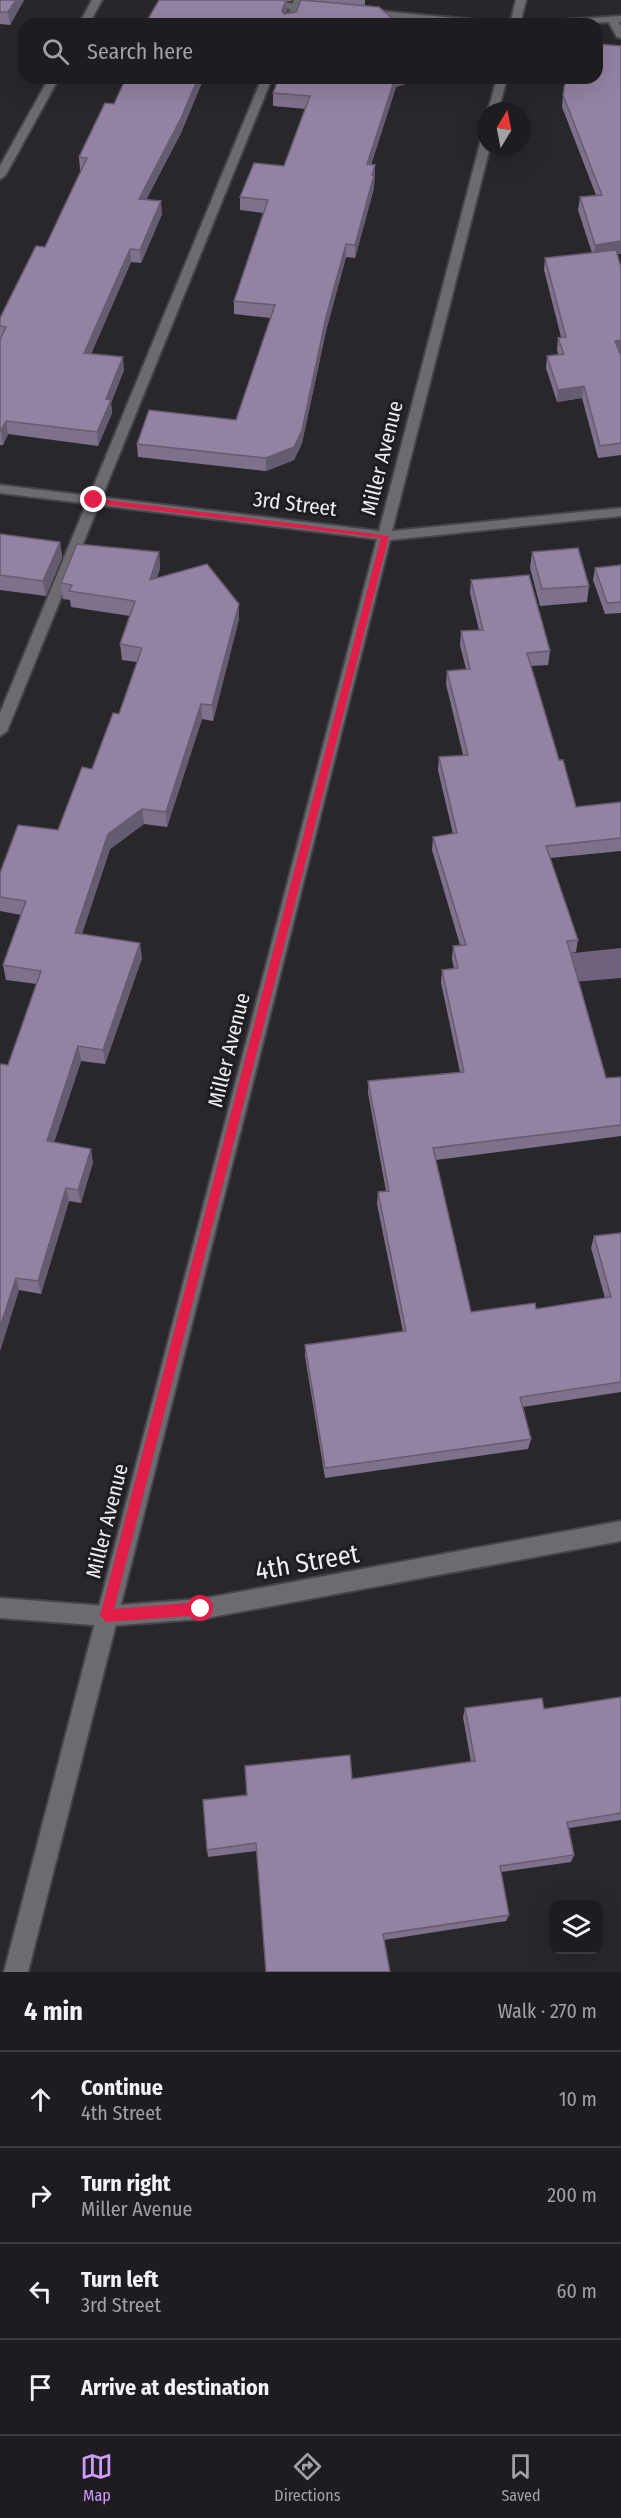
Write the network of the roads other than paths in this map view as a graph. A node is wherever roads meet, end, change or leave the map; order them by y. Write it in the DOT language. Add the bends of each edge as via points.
graph roads {
  1 [pos="97,0"];
  2 [pos="521,0"];
  3 [pos="252,3"];
  4 [pos="298,4"];
  5 [pos="330,10"];
  6 [pos="353,12"];
  7 [pos="87,18"];
  8 [pos="292,18"];
  9 [pos="421,18"];
  10 [pos="516,18"];
  11 [pos="617,19"];
  12 [pos="621,35"];
  13 [pos="51,84"];
  14 [pos="265,84"];
  15 [pos="500,84"];
  16 [pos="495,102"];
  17 [pos="482,156"];
  18 [pos="0,176"];
  19 [pos="0,489"];
  20 [pos="94,500"];
  21 [pos="621,512"];
  22 [pos="386,536"];
  23 [pos="0,731"];
  24 [pos="621,1532"];
  25 [pos="0,1608"];
  26 [pos="106,1616"];
  27 [pos="16,1972"];
  1 -- 7 [label="street"];
  2 -- 10 [label="street"];
  3 -- 4 [label="street"];
  4 -- 5 [label="street"];
  4 -- 8 [label="street"];
  6 -- 9 [label="street"];
  11 -- 12 [label="street"];
  13 -- 18 [label="street"];
  14 -- 20 [label="street"];
  15 -- 16 [label="street"];
  17 -- 22 [label="street, Miller Avenue"];
  19 -- 20 [label="street, 3rd Street"];
  20 -- 22 [label="street, 3rd Street"];
  20 -- 23 [label="street"];
  21 -- 22 [label="street, 3rd Street"];
  22 -- 26 [label="street, Miller Avenue"];
  24 -- 26 [label="street, 4th Street" via="201,1609"];
  25 -- 26 [label="street, 4th Street"];
  26 -- 27 [label="street, Miller Avenue"];
}
